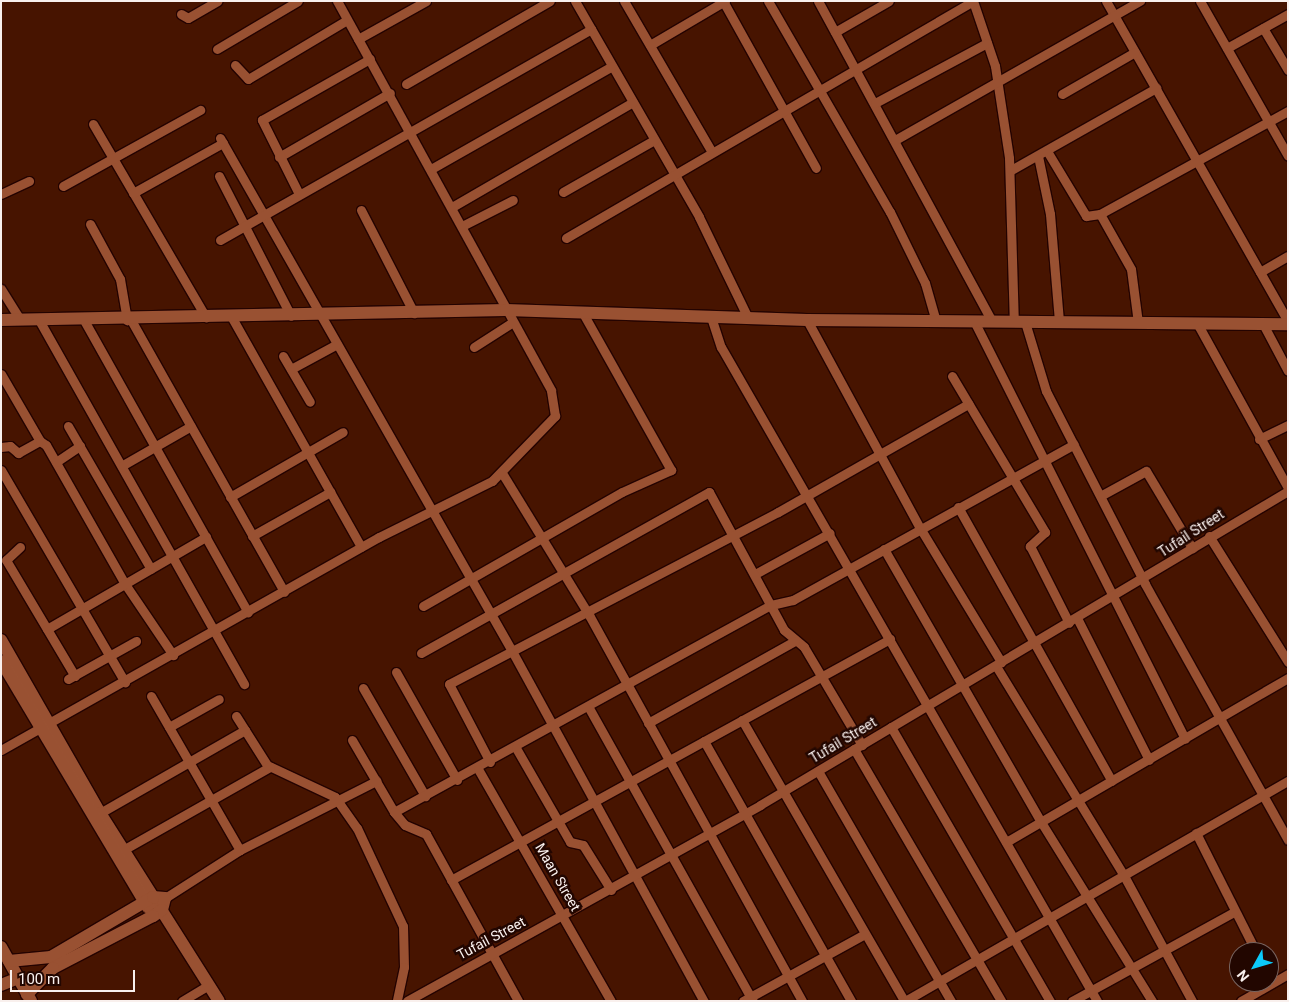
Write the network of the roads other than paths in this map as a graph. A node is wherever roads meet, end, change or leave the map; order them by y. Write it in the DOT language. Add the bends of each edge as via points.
graph roads {
  1 [pos="218,1"];
  2 [pos="298,1"];
  3 [pos="426,1"];
  4 [pos="550,1"];
  5 [pos="575,1"];
  6 [pos="624,1"];
  7 [pos="768,1"];
  8 [pos="818,1"];
  9 [pos="889,1"];
  10 [pos="973,1"];
  11 [pos="1106,1"];
  12 [pos="1140,1"];
  13 [pos="1200,1"];
  14 [pos="338,2"];
  15 [pos="724,2"];
  16 [pos="181,14"];
  17 [pos="1288,14"];
  18 [pos="1115,16"];
  19 [pos="347,20"];
  20 [pos="591,28"];
  21 [pos="1263,28"];
  22 [pos="835,32"];
  23 [pos="358,38"];
  24 [pos="987,43"];
  25 [pos="650,45"];
  26 [pos="1226,48"];
  27 [pos="217,49"];
  28 [pos="1135,52"];
  29 [pos="370,59"];
  30 [pos="235,65"];
  31 [pos="612,66"];
  32 [pos="856,69"];
  33 [pos="1288,70"];
  34 [pos="998,82"];
  35 [pos="406,84"];
  36 [pos="1156,88"];
  37 [pos="818,91"];
  38 [pos="390,93"];
  39 [pos="1062,94"];
  40 [pos="633,102"];
  41 [pos="875,103"];
  42 [pos="200,110"];
  43 [pos="783,111"];
  44 [pos="1288,111"];
  45 [pos="1268,122"];
  46 [pos="92,124"];
  47 [pos="410,130"];
  48 [pos="654,140"];
  49 [pos="896,140"];
  50 [pos="1046,151"];
  51 [pos="712,152"];
  52 [pos="1038,156"];
  53 [pos="1288,156"];
  54 [pos="279,157"];
  55 [pos="112,158"];
  56 [pos="1198,162"];
  57 [pos="816,168"];
  58 [pos="431,169"];
  59 [pos="1011,170"];
  60 [pos="674,174"];
  61 [pos="219,176"];
  62 [pos="29,181"];
  63 [pos="63,186"];
  64 [pos="563,192"];
  65 [pos="133,193"];
  66 [pos="1,194"];
  67 [pos="299,194"];
  68 [pos="512,200"];
  69 [pos="452,207"];
  70 [pos="361,210"];
  71 [pos="264,214"];
  72 [pos="1100,214"];
  73 [pos="90,224"];
  74 [pos="246,225"];
  75 [pos="462,226"];
  76 [pos="566,238"];
  77 [pos="220,240"];
  78 [pos="1288,256"];
  79 [pos="1260,272"];
  80 [pos="1,289"];
  81 [pos="506,310"];
  82 [pos="584,313"];
  83 [pos="414,314"];
  84 [pos="230,316"];
  85 [pos="291,316"];
  86 [pos="206,317"];
  87 [pos="321,317"];
  88 [pos="711,317"];
  89 [pos="748,318"];
  90 [pos="1,320"];
  91 [pos="20,320"];
  92 [pos="39,320"];
  93 [pos="129,320"];
  94 [pos="807,320"];
  95 [pos="936,321"];
  96 [pos="974,321"];
  97 [pos="85,322"];
  98 [pos="513,322"];
  99 [pos="992,322"];
  100 [pos="1020,322"];
  101 [pos="1059,322"];
  102 [pos="1288,322"];
  103 [pos="1138,323"];
  104 [pos="1197,323"];
  105 [pos="1263,324"];
  106 [pos="337,344"];
  107 [pos="474,347"];
  108 [pos="284,356"];
  109 [pos="291,368"];
  110 [pos="1288,371"];
  111 [pos="1,374"];
  112 [pos="952,376"];
  113 [pos="310,402"];
  114 [pos="968,404"];
  115 [pos="1288,425"];
  116 [pos="68,426"];
  117 [pos="190,426"];
  118 [pos="343,432"];
  119 [pos="1259,439"];
  120 [pos="40,441"];
  121 [pos="1074,444"];
  122 [pos="80,446"];
  123 [pos="1,447"];
  124 [pos="154,447"];
  125 [pos="308,452"];
  126 [pos="879,453"];
  127 [pos="1045,460"];
  128 [pos="56,462"];
  129 [pos="123,465"];
  130 [pos="1,470"];
  131 [pos="502,473"];
  132 [pos="1012,478"];
  133 [pos="1288,490"];
  134 [pos="330,492"];
  135 [pos="809,494"];
  136 [pos="1102,495"];
  137 [pos="230,497"];
  138 [pos="958,507"];
  139 [pos="431,513"];
  140 [pos="920,528"];
  141 [pos="830,533"];
  142 [pos="734,535"];
  143 [pos="252,536"];
  144 [pos="1209,536"];
  145 [pos="206,537"];
  146 [pos="540,537"];
  147 [pos="20,547"];
  148 [pos="361,547"];
  149 [pos="1192,548"];
  150 [pos="884,549"];
  151 [pos="174,556"];
  152 [pos="152,569"];
  153 [pos="850,569"];
  154 [pos="563,574"];
  155 [pos="754,574"];
  156 [pos="469,578"];
  157 [pos="1145,579"];
  158 [pos="125,584"];
  159 [pos="284,592"];
  160 [pos="1115,596"];
  161 [pos="771,605"];
  162 [pos="423,606"];
  163 [pos="82,608"];
  164 [pos="586,611"];
  165 [pos="248,612"];
  166 [pos="491,615"];
  167 [pos="1073,620"];
  168 [pos="47,628"];
  169 [pos="215,632"];
  170 [pos="890,639"];
  171 [pos="1,640"];
  172 [pos="795,640"];
  173 [pos="136,641"];
  174 [pos="1035,643"];
  175 [pos="512,651"];
  176 [pos="421,653"];
  177 [pos="173,655"];
  178 [pos="109,656"];
  179 [pos="1,661"];
  180 [pos="1288,662"];
  181 [pos="998,664"];
  182 [pos="396,672"];
  183 [pos="822,677"];
  184 [pos="1288,678"];
  185 [pos="125,682"];
  186 [pos="244,684"];
  187 [pos="964,684"];
  188 [pos="628,686"];
  189 [pos="363,688"];
  190 [pos="151,696"];
  191 [pos="219,699"];
  192 [pos="928,706"];
  193 [pos="589,708"];
  194 [pos="236,716"];
  195 [pos="1220,718"];
  196 [pos="742,720"];
  197 [pos="648,723"];
  198 [pos="169,727"];
  199 [pos="555,727"];
  200 [pos="44,728"];
  201 [pos="891,728"];
  202 [pos="245,730"];
  203 [pos="352,740"];
  204 [pos="1185,740"];
  205 [pos="704,741"];
  206 [pos="858,747"];
  207 [pos="516,748"];
  208 [pos="1,750"];
  209 [pos="669,760"];
  210 [pos="1149,760"];
  211 [pos="189,761"];
  212 [pos="490,762"];
  213 [pos="270,767"];
  214 [pos="478,769"];
  215 [pos="818,771"];
  216 [pos="632,778"];
  217 [pos="457,780"];
  218 [pos="376,781"];
  219 [pos="1112,781"];
  220 [pos="1288,781"];
  221 [pos="783,791"];
  222 [pos="1262,795"];
  223 [pos="425,796"];
  224 [pos="209,798"];
  225 [pos="593,800"];
  226 [pos="341,802"];
  227 [pos="1076,802"];
  228 [pos="394,812"];
  229 [pos="100,813"];
  230 [pos="745,813"];
  231 [pos="558,820"];
  232 [pos="1041,822"];
  233 [pos="1196,833"];
  234 [pos="710,834"];
  235 [pos="1288,840"];
  236 [pos="521,841"];
  237 [pos="1006,842"];
  238 [pos="123,850"];
  239 [pos="240,850"];
  240 [pos="673,854"];
  241 [pos="1123,874"];
  242 [pos="634,876"];
  243 [pos="451,880"];
  244 [pos="611,890"];
  245 [pos="1087,896"];
  246 [pos="157,907"];
  247 [pos="1234,912"];
  248 [pos="564,915"];
  249 [pos="1050,918"];
  250 [pos="865,934"];
  251 [pos="1015,939"];
  252 [pos="1250,942"];
  253 [pos="1,947"];
  254 [pos="1164,951"];
  255 [pos="492,954"];
  256 [pos="826,956"];
  257 [pos="978,960"];
  258 [pos="9,961"];
  259 [pos="1132,967"];
  260 [pos="788,976"];
  261 [pos="18,978"];
  262 [pos="940,981"];
  263 [pos="1,985"];
  264 [pos="209,985"];
  265 [pos="1091,990"];
  266 [pos="1253,992"];
  267 [pos="420,997"];
  268 [pos="29,998"];
  269 [pos="749,999"];
  270 [pos="182,1001"];
  271 [pos="219,1001"];
  272 [pos="397,1001"];
  273 [pos="407,1001"];
  274 [pos="518,1001"];
  275 [pos="611,1001"];
  276 [pos="704,1001"];
  277 [pos="802,1001"];
  278 [pos="851,1001"];
  279 [pos="904,1001"];
  280 [pos="951,1001"];
  281 [pos="1001,1001"];
  282 [pos="1050,1001"];
  283 [pos="1072,1001"];
  284 [pos="1097,1001"];
  285 [pos="1152,1001"];
  286 [pos="1192,1001"];
  287 [pos="1241,1001"];
  1 -- 16 [label="street" via="188,18"];
  2 -- 27 [label="street"];
  3 -- 23 [label="street"];
  4 -- 35 [label="street"];
  5 -- 20 [label="street"];
  6 -- 25 [label="street"];
  7 -- 37 [label="street"];
  8 -- 22 [label="street"];
  9 -- 22 [label="street"];
  10 -- 24 [label="street"];
  10 -- 32 [label="street"];
  11 -- 18 [label="street"];
  12 -- 18 [label="street"];
  13 -- 26 [label="street"];
  14 -- 19 [label="street"];
  15 -- 25 [label="street"];
  15 -- 43 [label="street"];
  17 -- 21 [label="street"];
  18 -- 28 [label="street"];
  18 -- 34 [label="street"];
  19 -- 23 [label="street"];
  19 -- 30 [label="street" via="248,79"];
  20 -- 31 [label="street"];
  20 -- 47 [label="street"];
  21 -- 26 [label="street"];
  21 -- 33 [label="street"];
  22 -- 32 [label="street"];
  23 -- 29 [label="street"];
  24 -- 34 [label="street"];
  24 -- 41 [label="street"];
  25 -- 51 [label="street"];
  26 -- 45 [label="street"];
  28 -- 36 [label="street"];
  28 -- 39 [label="street"];
  29 -- 38 [label="street"];
  29 -- 54 [label="street" via="262,119"];
  31 -- 40 [label="street"];
  31 -- 58 [label="street"];
  32 -- 37 [label="street"];
  32 -- 41 [label="street"];
  34 -- 49 [label="street"];
  34 -- 59 [label="street"];
  36 -- 50 [label="street"];
  36 -- 56 [label="street"];
  37 -- 43 [label="street"];
  37 -- 95 [label="street" via="890,212 925,283"];
  38 -- 47 [label="street"];
  38 -- 54 [label="street"];
  40 -- 48 [label="street"];
  40 -- 69 [label="street"];
  41 -- 49 [label="street"];
  42 -- 55 [label="street"];
  43 -- 51 [label="street"];
  43 -- 57 [label="street"];
  44 -- 45 [label="street"];
  45 -- 53 [label="street"];
  45 -- 56 [label="street"];
  46 -- 55 [label="street"];
  47 -- 58 [label="street"];
  47 -- 67 [label="street"];
  48 -- 60 [label="street"];
  48 -- 64 [label="street"];
  49 -- 99 [label="street"];
  50 -- 52 [label="street"];
  50 -- 72 [label="street" via="1086,216"];
  51 -- 60 [label="street"];
  52 -- 59 [label="street"];
  52 -- 101 [label="street" via="1050,214"];
  54 -- 67 [label="street"];
  55 -- 63 [label="street"];
  55 -- 65 [label="street"];
  56 -- 72 [label="street"];
  56 -- 79 [label="street"];
  58 -- 69 [label="street"];
  59 -- 100 [label="street"];
  60 -- 76 [label="street"];
  60 -- 89 [label="street"];
  61 -- 74 [label="street"];
  62 -- 66 [label="street"];
  65 -- 71 [label="street" via="222,140"];
  65 -- 86 [label="street"];
  67 -- 71 [label="street"];
  68 -- 75 [label="street"];
  69 -- 75 [label="street"];
  70 -- 83 [label="street"];
  71 -- 74 [label="street"];
  71 -- 87 [label="street"];
  72 -- 103 [label="street" via="1132,269"];
  73 -- 93 [label="street" via="124,288"];
  74 -- 77 [label="street"];
  74 -- 85 [label="street"];
  75 -- 81 [label="street"];
  78 -- 79 [label="street"];
  79 -- 102 [label="street"];
  80 -- 91 [label="street"];
  81 -- 82 [label="main road"];
  81 -- 83 [label="main road"];
  81 -- 98 [label="street"];
  82 -- 88 [label="main road"];
  82 -- 146 [label="street" via="671,470 648,478"];
  83 -- 87 [label="main road"];
  84 -- 85 [label="main road"];
  84 -- 86 [label="main road"];
  84 -- 125 [label="street"];
  85 -- 87 [label="main road"];
  86 -- 93 [label="main road"];
  87 -- 106 [label="street"];
  88 -- 89 [label="main road"];
  88 -- 135 [label="street" via="721,347"];
  89 -- 94 [label="main road"];
  90 -- 91 [label="main road"];
  91 -- 92 [label="main road"];
  92 -- 97 [label="main road"];
  92 -- 129 [label="street"];
  93 -- 97 [label="main road"];
  93 -- 117 [label="street"];
  94 -- 95 [label="main road"];
  94 -- 126 [label="street"];
  95 -- 96 [label="main road"];
  96 -- 99 [label="main road"];
  96 -- 127 [label="street"];
  97 -- 124 [label="street"];
  98 -- 107 [label="street"];
  98 -- 131 [label="street" via="551,390 556,411"];
  99 -- 100 [label="main road"];
  100 -- 101 [label="main road"];
  100 -- 121 [label="street" via="1046,391"];
  101 -- 103 [label="main road"];
  102 -- 105 [label="main road"];
  103 -- 104 [label="main road"];
  104 -- 105 [label="main road"];
  104 -- 119 [label="street"];
  105 -- 110 [label="street"];
  106 -- 109 [label="street"];
  106 -- 139 [label="street"];
  108 -- 109 [label="street"];
  109 -- 113 [label="street"];
  111 -- 120 [label="street"];
  112 -- 114 [label="street"];
  114 -- 126 [label="street"];
  114 -- 132 [label="street"];
  115 -- 119 [label="street"];
  116 -- 122 [label="street"];
  117 -- 124 [label="street"];
  117 -- 137 [label="street"];
  118 -- 125 [label="street"];
  119 -- 133 [label="street"];
  120 -- 123 [label="street" via="18,453 10,446"];
  120 -- 128 [label="street"];
  121 -- 127 [label="street"];
  121 -- 136 [label="street"];
  122 -- 128 [label="street"];
  122 -- 152 [label="street"];
  124 -- 129 [label="street"];
  124 -- 145 [label="street"];
  125 -- 134 [label="street"];
  125 -- 137 [label="street"];
  126 -- 135 [label="street"];
  126 -- 140 [label="street"];
  127 -- 132 [label="street"];
  127 -- 160 [label="street"];
  128 -- 158 [label="street"];
  129 -- 151 [label="street"];
  130 -- 163 [label="street"];
  131 -- 139 [label="street"];
  131 -- 146 [label="street"];
  132 -- 138 [label="street"];
  132 -- 167 [label="street" via="1045,532 1030,546"];
  133 -- 144 [label="street, Tufail Street"];
  134 -- 143 [label="street"];
  134 -- 148 [label="street"];
  135 -- 141 [label="street"];
  135 -- 142 [label="street"];
  136 -- 149 [label="street" via="1146,471"];
  136 -- 157 [label="street"];
  137 -- 143 [label="street"];
  138 -- 140 [label="street"];
  138 -- 174 [label="street"];
  139 -- 148 [label="street"];
  139 -- 156 [label="street"];
  140 -- 150 [label="street"];
  140 -- 181 [label="street"];
  141 -- 153 [label="street"];
  141 -- 155 [label="street"];
  142 -- 154 [label="street" via="709,492"];
  142 -- 155 [label="street"];
  142 -- 164 [label="street"];
  143 -- 159 [label="street"];
  144 -- 149 [label="street, Tufail Street"];
  144 -- 180 [label="street"];
  145 -- 151 [label="street"];
  145 -- 165 [label="street"];
  146 -- 154 [label="street"];
  146 -- 156 [label="street"];
  147 -- 168 [label="street" via="6,558"];
  148 -- 159 [label="street"];
  149 -- 157 [label="street, Tufail Street"];
  150 -- 153 [label="street"];
  150 -- 187 [label="street"];
  151 -- 152 [label="street"];
  151 -- 169 [label="street"];
  152 -- 158 [label="street"];
  153 -- 161 [label="street" via="781,606"];
  153 -- 170 [label="street"];
  154 -- 164 [label="street"];
  154 -- 166 [label="street"];
  155 -- 161 [label="street"];
  156 -- 162 [label="street"];
  156 -- 166 [label="street"];
  157 -- 160 [label="street, Tufail Street"];
  157 -- 195 [label="street"];
  158 -- 163 [label="street"];
  158 -- 177 [label="street"];
  159 -- 165 [label="street"];
  160 -- 167 [label="street, Tufail Street"];
  160 -- 204 [label="street"];
  161 -- 172 [label="street"];
  161 -- 188 [label="street"];
  163 -- 168 [label="street"];
  163 -- 178 [label="street"];
  164 -- 175 [label="street"];
  164 -- 188 [label="street"];
  165 -- 169 [label="street"];
  166 -- 175 [label="street"];
  166 -- 176 [label="street"];
  167 -- 174 [label="street, Tufail Street"];
  167 -- 210 [label="street"];
  168 -- 178 [label="street" via="71,677"];
  169 -- 177 [label="street"];
  169 -- 186 [label="street"];
  170 -- 183 [label="street"];
  170 -- 192 [label="street"];
  171 -- 200 [label="main road"];
  172 -- 183 [label="street" via="804,647"];
  172 -- 197 [label="street"];
  173 -- 178 [label="street"];
  174 -- 181 [label="street, Tufail Street"];
  174 -- 219 [label="street"];
  175 -- 199 [label="street"];
  175 -- 212 [label="street" via="448,685"];
  177 -- 185 [label="street"];
  178 -- 185 [label="street"];
  179 -- 200 [label="main road"];
  181 -- 187 [label="street, Tufail Street"];
  181 -- 227 [label="street"];
  182 -- 217 [label="street"];
  183 -- 196 [label="street"];
  183 -- 206 [label="street"];
  184 -- 195 [label="street"];
  185 -- 200 [label="street"];
  187 -- 192 [label="street, Tufail Street"];
  187 -- 232 [label="street"];
  188 -- 193 [label="street"];
  188 -- 197 [label="street"];
  189 -- 223 [label="street"];
  190 -- 198 [label="street"];
  191 -- 198 [label="street"];
  192 -- 201 [label="street, Tufail Street"];
  192 -- 237 [label="street"];
  193 -- 199 [label="street"];
  193 -- 216 [label="street"];
  194 -- 202 [label="street"];
  195 -- 204 [label="street"];
  195 -- 222 [label="street"];
  196 -- 205 [label="street"];
  196 -- 221 [label="street"];
  197 -- 209 [label="street"];
  198 -- 211 [label="street"];
  199 -- 207 [label="street"];
  199 -- 225 [label="street"];
  200 -- 208 [label="street"];
  200 -- 229 [label="main road"];
  200 -- 246 [label="main road"];
  201 -- 206 [label="street, Tufail Street"];
  201 -- 251 [label="street"];
  202 -- 211 [label="street"];
  202 -- 213 [label="street"];
  203 -- 218 [label="street"];
  204 -- 210 [label="street"];
  205 -- 209 [label="street"];
  205 -- 230 [label="street"];
  206 -- 215 [label="street, Tufail Street"];
  206 -- 257 [label="street"];
  207 -- 212 [label="street"];
  207 -- 231 [label="street"];
  209 -- 216 [label="street"];
  209 -- 234 [label="street"];
  210 -- 219 [label="street"];
  211 -- 224 [label="street"];
  211 -- 229 [label="street"];
  212 -- 214 [label="street"];
  213 -- 224 [label="street"];
  213 -- 226 [label="street"];
  214 -- 217 [label="street"];
  214 -- 236 [label="street, Maan Street"];
  215 -- 221 [label="street, Tufail Street"];
  215 -- 262 [label="street"];
  216 -- 225 [label="street"];
  216 -- 240 [label="street"];
  217 -- 223 [label="street"];
  218 -- 226 [label="street"];
  218 -- 228 [label="street"];
  219 -- 227 [label="street"];
  220 -- 222 [label="street"];
  221 -- 230 [label="street, Tufail Street"];
  221 -- 250 [label="street"];
  222 -- 233 [label="street"];
  222 -- 235 [label="street"];
  223 -- 228 [label="street"];
  224 -- 238 [label="street"];
  224 -- 239 [label="street"];
  225 -- 231 [label="street"];
  225 -- 242 [label="street"];
  226 -- 239 [label="street"];
  226 -- 272 [label="street" via="379,868 403,926 404,967"];
  227 -- 232 [label="street"];
  227 -- 241 [label="street"];
  228 -- 243 [label="street" via="405,825 426,834"];
  229 -- 238 [label="main road"];
  230 -- 234 [label="street, Tufail Street"];
  230 -- 256 [label="street"];
  231 -- 236 [label="street"];
  231 -- 244 [label="street" via="572,844 585,848"];
  232 -- 237 [label="street"];
  232 -- 245 [label="street"];
  233 -- 241 [label="street"];
  233 -- 247 [label="street"];
  234 -- 240 [label="street, Tufail Street"];
  234 -- 260 [label="street"];
  236 -- 243 [label="street"];
  236 -- 248 [label="street, Maan Street"];
  237 -- 249 [label="street"];
  238 -- 246 [label="main road"];
  239 -- 246 [label="street"];
  240 -- 242 [label="street, Tufail Street"];
  240 -- 269 [label="street"];
  241 -- 245 [label="street"];
  241 -- 254 [label="street"];
  242 -- 244 [label="street, Tufail Street"];
  242 -- 276 [label="street"];
  243 -- 255 [label="street"];
  244 -- 248 [label="street, Tufail Street"];
  245 -- 249 [label="street"];
  245 -- 259 [label="street"];
  246 -- 258 [label="main road" via="51,957"];
  246 -- 264 [label="main road"];
  246 -- 268 [label="main road" via="52,968"];
  247 -- 252 [label="street"];
  247 -- 254 [label="street"];
  248 -- 255 [label="street, Tufail Street"];
  248 -- 275 [label="street, Maan Street"];
  249 -- 251 [label="street"];
  249 -- 265 [label="street"];
  250 -- 256 [label="street"];
  250 -- 279 [label="street"];
  251 -- 257 [label="street"];
  251 -- 282 [label="street"];
  253 -- 258 [label="main road"];
  254 -- 259 [label="street"];
  254 -- 286 [label="street"];
  255 -- 267 [label="street, Tufail Street"];
  255 -- 274 [label="street"];
  256 -- 260 [label="street"];
  256 -- 278 [label="street"];
  257 -- 262 [label="street"];
  257 -- 281 [label="street"];
  258 -- 261 [label="main road"];
  259 -- 265 [label="street"];
  259 -- 285 [label="street"];
  260 -- 269 [label="street"];
  260 -- 277 [label="street"];
  261 -- 263 [label="main road"];
  261 -- 268 [label="main road"];
  262 -- 279 [label="street"];
  262 -- 280 [label="street"];
  264 -- 270 [label="street"];
  264 -- 271 [label="main road"];
  265 -- 283 [label="street"];
  265 -- 284 [label="street"];
  266 -- 287 [label="street"];
  267 -- 273 [label="street, Tufail Street"];
}
